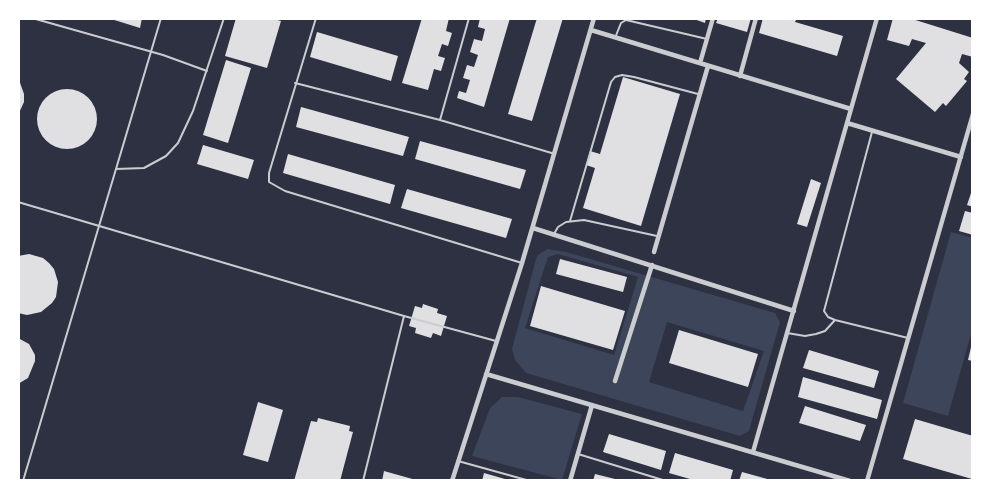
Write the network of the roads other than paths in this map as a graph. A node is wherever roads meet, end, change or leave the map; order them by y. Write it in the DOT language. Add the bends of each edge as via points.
graph roads {
  1 [pos="32,18"];
  2 [pos="161,18"];
  3 [pos="225,18"];
  4 [pos="316,18"];
  5 [pos="469,18"];
  6 [pos="594,18"];
  7 [pos="713,18"];
  8 [pos="756,18"];
  9 [pos="877,18"];
  10 [pos="591,30"];
  11 [pos="615,38"];
  12 [pos="707,39"];
  13 [pos="151,52"];
  14 [pos="700,63"];
  15 [pos="708,66"];
  16 [pos="207,71"];
  17 [pos="740,76"];
  18 [pos="296,83"];
  19 [pos="700,94"];
  20 [pos="851,109"];
  21 [pos="973,114"];
  22 [pos="440,120"];
  23 [pos="847,123"];
  24 [pos="873,129"];
  25 [pos="555,154"];
  26 [pos="961,157"];
  27 [pos="116,169"];
  28 [pos="18,202"];
  29 [pos="570,221"];
  30 [pos="100,225"];
  31 [pos="533,228"];
  32 [pos="554,234"];
  33 [pos="660,237"];
  34 [pos="654,252"];
  35 [pos="522,263"];
  36 [pos="652,265"];
  37 [pos="794,310"];
  38 [pos="404,316"];
  39 [pos="835,320"];
  40 [pos="788,333"];
  41 [pos="908,338"];
  42 [pos="497,341"];
  43 [pos="486,374"];
  44 [pos="615,381"];
  45 [pos="592,405"];
  46 [pos="753,452"];
  47 [pos="578,454"];
  48 [pos="458,461"];
  49 [pos="23,481"];
  50 [pos="363,481"];
  51 [pos="452,481"];
  52 [pos="530,481"];
  53 [pos="570,481"];
  54 [pos="666,481"];
  55 [pos="850,481"];
  56 [pos="867,481"];
  1 -- 13 [label="lane"];
  2 -- 13 [label="lane"];
  3 -- 16 [label="lane"];
  4 -- 18 [label="lane"];
  5 -- 22 [label="lane"];
  6 -- 10 [label="street"];
  7 -- 12 [label="street"];
  8 -- 17 [label="street"];
  9 -- 20 [label="street"];
  10 -- 11 [label="street"];
  10 -- 25 [label="street"];
  11 -- 12 [label="lane" via="623,21 631,20"];
  11 -- 14 [label="street"];
  12 -- 14 [label="street"];
  13 -- 16 [label="lane"];
  13 -- 27 [label="lane"];
  14 -- 15 [label="street"];
  15 -- 17 [label="street"];
  15 -- 19 [label="street"];
  16 -- 27 [label="lane" via="178,143 166,156 144,168"];
  17 -- 20 [label="street"];
  18 -- 22 [label="lane"];
  18 -- 35 [label="lane" via="268,173 269,182"];
  19 -- 29 [label="lane" via="634,77 615,77 610,82"];
  19 -- 33 [label="street"];
  20 -- 23 [label="street"];
  21 -- 26 [label="street"];
  22 -- 25 [label="lane"];
  23 -- 24 [label="street"];
  23 -- 37 [label="street"];
  24 -- 26 [label="street"];
  24 -- 39 [label="lane" via="824,311"];
  25 -- 31 [label="street"];
  26 -- 41 [label="street"];
  27 -- 30 [label="lane"];
  28 -- 30 [label="lane"];
  29 -- 32 [label="lane"];
  29 -- 33 [label="lane" via="584,220"];
  30 -- 38 [label="lane"];
  30 -- 49 [label="lane"];
  31 -- 32 [label="street"];
  31 -- 35 [label="street"];
  32 -- 36 [label="street"];
  33 -- 34 [label="street"];
  35 -- 42 [label="street"];
  36 -- 37 [label="street"];
  36 -- 44 [label="street"];
  37 -- 40 [label="street"];
  38 -- 42 [label="lane"];
  38 -- 50 [label="lane"];
  39 -- 40 [label="lane" via="816,334"];
  39 -- 41 [label="lane"];
  40 -- 46 [label="street"];
  41 -- 56 [label="street"];
  42 -- 43 [label="street"];
  43 -- 45 [label="street"];
  43 -- 48 [label="street"];
  45 -- 46 [label="street"];
  45 -- 47 [label="street"];
  46 -- 55 [label="street"];
  47 -- 53 [label="street"];
  47 -- 54 [label="lane"];
  48 -- 51 [label="street"];
  48 -- 52 [label="lane"];
}
